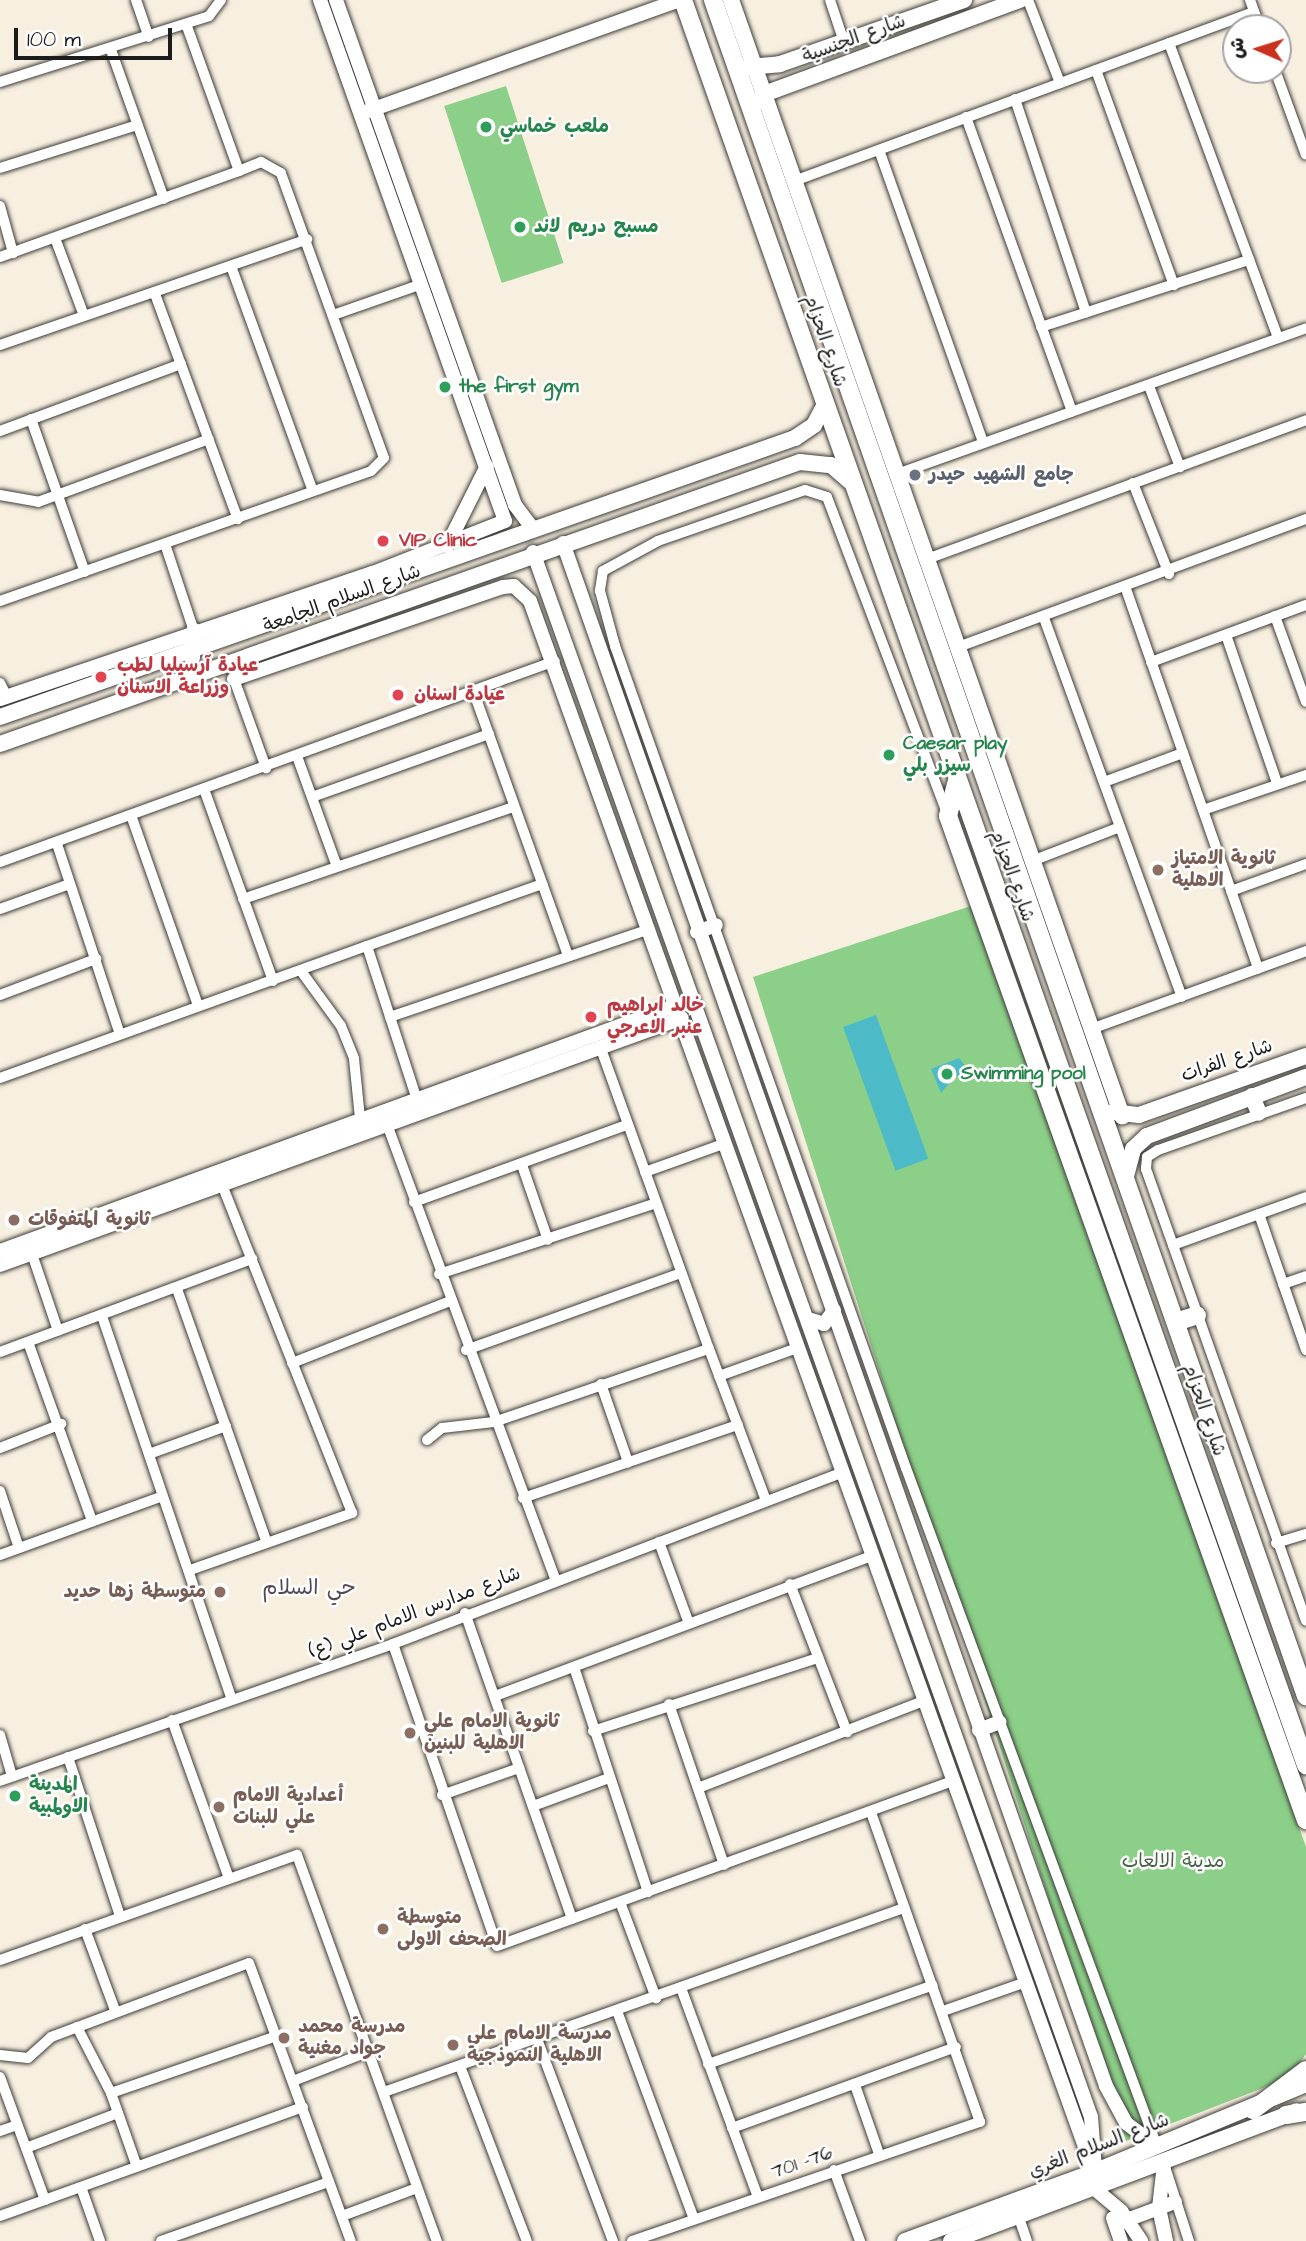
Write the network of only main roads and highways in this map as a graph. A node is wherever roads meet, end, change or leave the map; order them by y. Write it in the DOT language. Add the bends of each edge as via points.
graph roads {
  1 [pos="682,0"];
  2 [pos="713,0"];
  3 [pos="731,0"];
  4 [pos="964,0"];
  5 [pos="1020,0"];
  6 [pos="736,63"];
  7 [pos="755,70"];
  8 [pos="764,94"];
  9 [pos="755,117"];
  10 [pos="787,183"];
  11 [pos="825,404"];
  12 [pos="758,450"];
  13 [pos="766,473"];
  14 [pos="853,484"];
  15 [pos="373,573"];
  16 [pos="357,589"];
  17 [pos="194,631"];
  18 [pos="195,648"];
  19 [pos="158,660"];
  20 [pos="205,670"];
  21 [pos="168,683"];
  22 [pos="0,717"];
  23 [pos="0,744"];
  24 [pos="956,783"];
  25 [pos="1084,1032"];
  26 [pos="1052,1045"];
  27 [pos="1306,1056"];
  28 [pos="1091,1074"];
  29 [pos="1306,1077"];
  30 [pos="1066,1083"];
  31 [pos="1252,1096"];
  32 [pos="1101,1102"];
  33 [pos="1162,1107"];
  34 [pos="1259,1113"];
  35 [pos="1122,1115"];
  36 [pos="1169,1126"];
  37 [pos="1126,1176"];
  38 [pos="1144,1304"];
  39 [pos="1123,1311"];
  40 [pos="1197,1315"];
  41 [pos="1176,1322"];
  42 [pos="1221,1451"];
  43 [pos="1198,1458"];
  44 [pos="1234,1491"];
  45 [pos="1213,1501"];
  46 [pos="1301,1665"];
  47 [pos="1306,1696"];
  48 [pos="1284,1705"];
  49 [pos="1272,1730"];
  50 [pos="1306,1765"];
  51 [pos="1306,1820"];
  52 [pos="1306,2070"];
  53 [pos="1306,2084"];
  54 [pos="1253,2109"];
  55 [pos="1306,2110"];
  56 [pos="1286,2115"];
  57 [pos="905,2241"];
  58 [pos="951,2241"];
  1 -- 11 [label="main road, شارع الحزام"];
  2 -- 6 [label="main road, شارع الحزام"];
  3 -- 7 [label="main road"];
  4 -- 7 [label="main road, شارع الجنسية"];
  5 -- 8 [label="main road, شارع الجنسية"];
  6 -- 7 [label="main road"];
  6 -- 9 [label="main road, شارع الحزام"];
  7 -- 8 [label="main road"];
  8 -- 9 [label="main road"];
  8 -- 10 [label="main road"];
  9 -- 10 [label="main road, شارع الحزام"];
  10 -- 25 [label="main road, شارع الحزام"];
  11 -- 12 [label="main road, شارع السلام الجامعة" via="806,432"];
  11 -- 14 [label="main road, شارع الحزام"];
  12 -- 13 [label="main road"];
  12 -- 16 [label="main road, شارع السلام الجامعة"];
  13 -- 14 [label="main road, شارع السلام الجامعة" via="821,461"];
  13 -- 20 [label="main road, شارع السلام الجامعة"];
  14 -- 24 [label="main road, شارع الحزام"];
  15 -- 16 [label="main road"];
  16 -- 18 [label="main road, شارع السلام الجامعة"];
  17 -- 18 [label="main road"];
  18 -- 19 [label="main road, شارع السلام الجامعة"];
  18 -- 20 [label="main road" via="194,665"];
  19 -- 21 [label="main road" via="167,667"];
  19 -- 22 [label="main road, شارع السلام الجامعة"];
  20 -- 21 [label="main road, شارع السلام الجامعة"];
  21 -- 23 [label="main road, شارع السلام الجامعة"];
  24 -- 26 [label="main road, شارع الحزام"];
  24 -- 39 [label="main road" via="948,816"];
  25 -- 26 [label="main road"];
  25 -- 28 [label="main road, شارع الحزام"];
  25 -- 35 [label="main road"];
  26 -- 30 [label="main road, شارع الحزام"];
  27 -- 33 [label="main road, شارع الفرات"];
  28 -- 30 [label="main road"];
  28 -- 32 [label="main road, شارع الحزام"];
  29 -- 31 [label="main road"];
  30 -- 38 [label="main road, شارع الحزام"];
  31 -- 34 [label="main road"];
  31 -- 36 [label="main road"];
  32 -- 35 [label="main road"];
  32 -- 37 [label="main road, شارع الحزام"];
  33 -- 35 [label="main road, شارع الفرات"];
  33 -- 36 [label="main road" via="1160,1118"];
  36 -- 37 [label="main road" via="1139,1142"];
  37 -- 41 [label="main road, شارع الحزام"];
  38 -- 39 [label="main road"];
  38 -- 43 [label="main road, شارع الحزام"];
  39 -- 49 [label="main road"];
  40 -- 41 [label="main road"];
  41 -- 42 [label="main road, شارع الحزام"];
  42 -- 43 [label="main road" via="1212,1462"];
  42 -- 44 [label="main road, شارع الحزام"];
  43 -- 45 [label="main road, شارع الحزام"];
  44 -- 45 [label="main road" via="1220,1489"];
  44 -- 46 [label="main road, شارع الحزام"];
  45 -- 48 [label="main road, شارع الحزام"];
  46 -- 47 [label="main road, شارع الحزام"];
  48 -- 49 [label="main road"];
  48 -- 50 [label="main road, شارع الحزام"];
  49 -- 51 [label="main road"];
  52 -- 54 [label="main road"];
  53 -- 54 [label="main road, شارع السلام الغري"];
  54 -- 57 [label="main road, شارع السلام الغري"];
  55 -- 56 [label="main road"];
  56 -- 58 [label="main road, شارع السلام الغري"];
}
